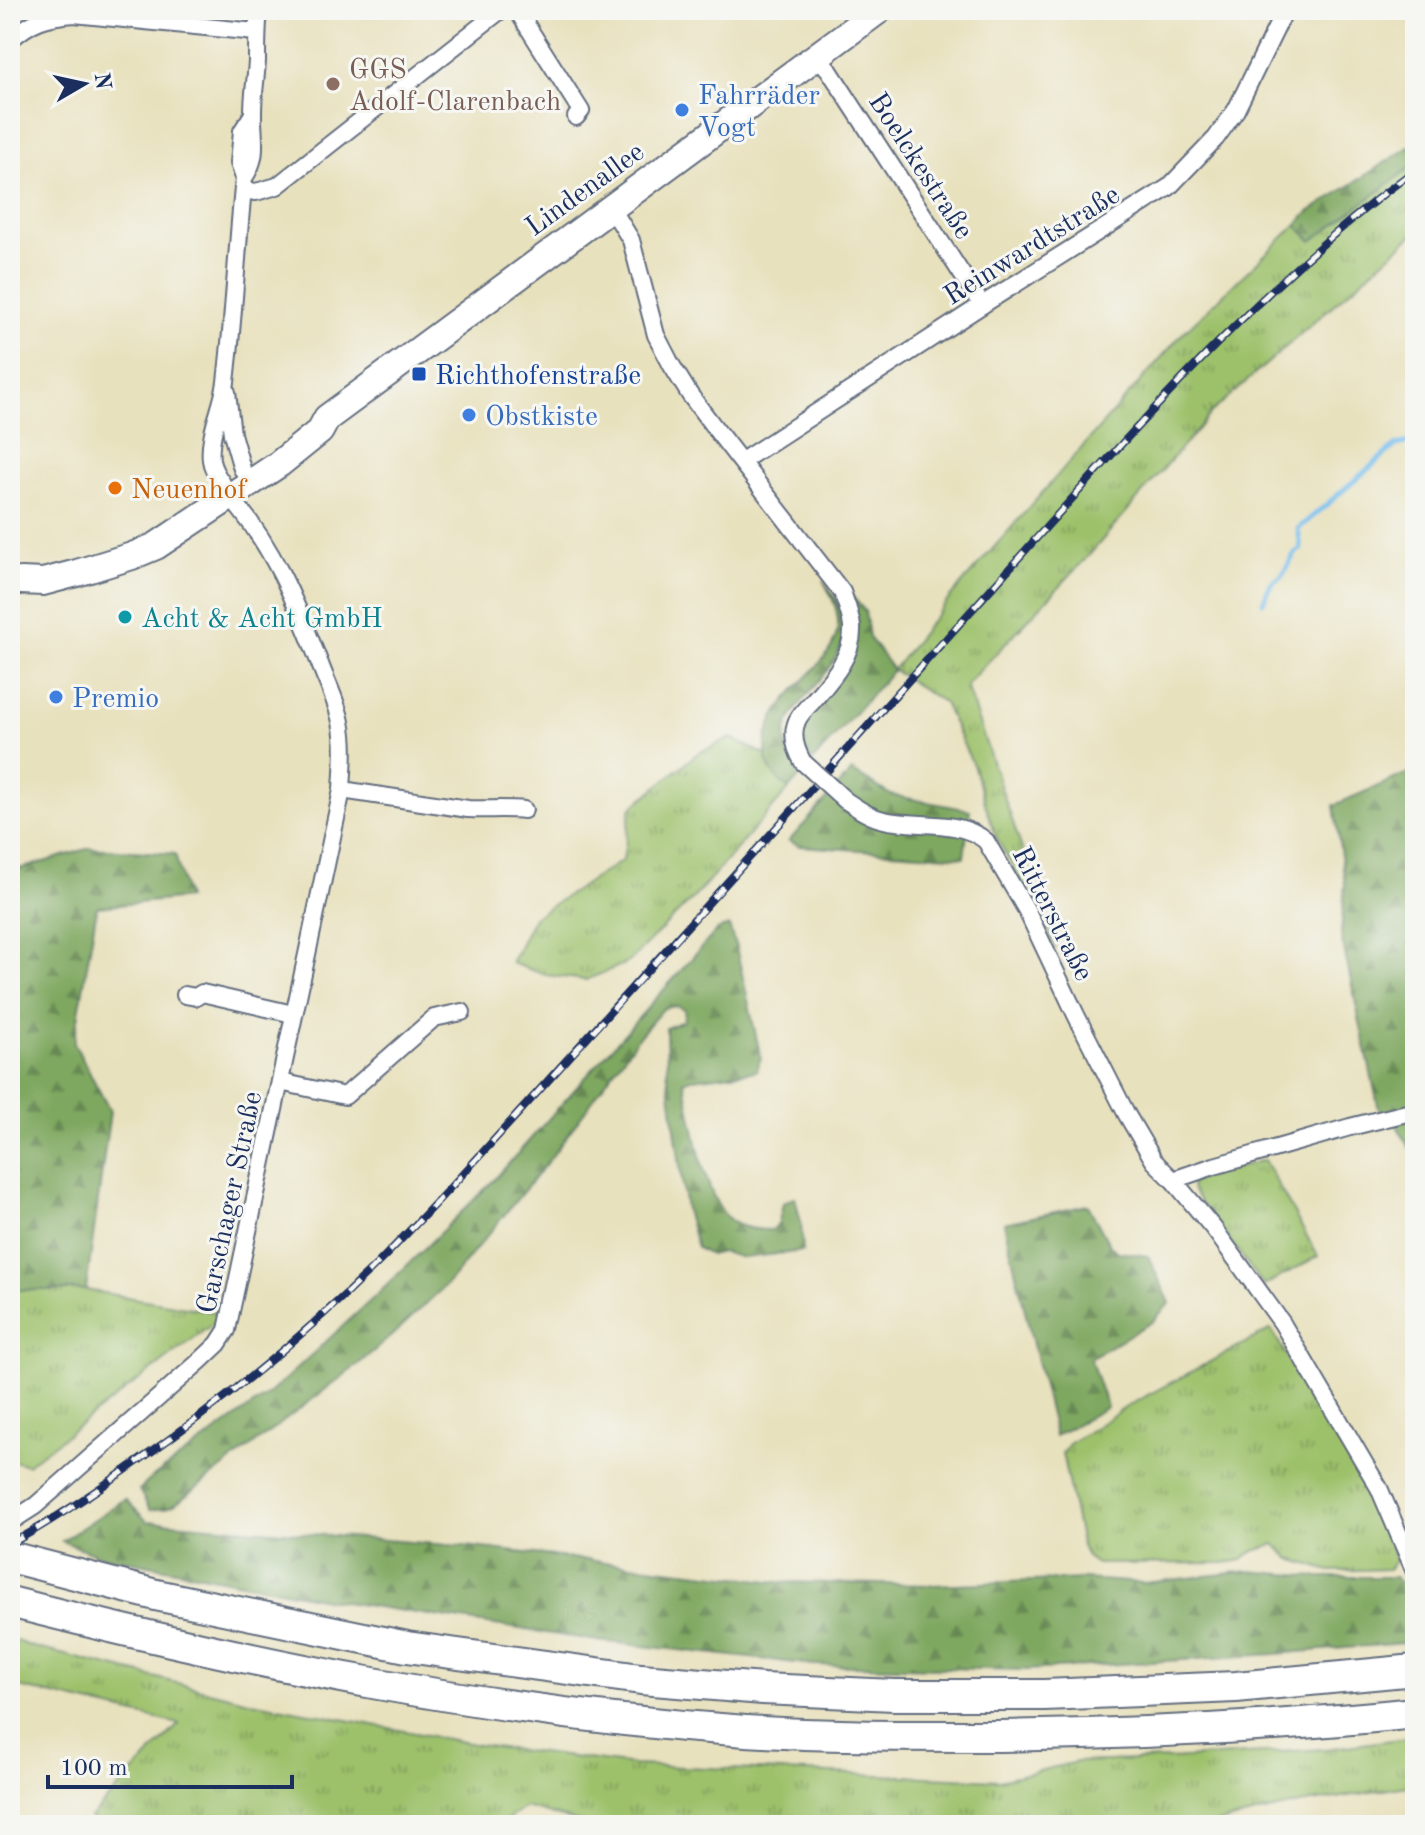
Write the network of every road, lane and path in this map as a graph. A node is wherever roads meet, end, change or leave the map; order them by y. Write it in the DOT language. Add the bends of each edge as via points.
graph roads {
  1 [pos="259,10"];
  2 [pos="501,10"];
  3 [pos="517,10"];
  4 [pos="879,10"];
  5 [pos="1285,10"];
  6 [pos="78,12"];
  7 [pos="256,32"];
  8 [pos="10,40"];
  9 [pos="817,56"];
  10 [pos="576,117"];
  11 [pos="243,184"];
  12 [pos="611,207"];
  13 [pos="982,305"];
  14 [pos="225,386"];
  15 [pos="742,461"];
  16 [pos="235,483"];
  17 [pos="16,583"];
  18 [pos="342,790"];
  19 [pos="524,810"];
  20 [pos="185,995"];
  21 [pos="462,1012"];
  22 [pos="293,1014"];
  23 [pos="280,1082"];
  24 [pos="1415,1111"];
  25 [pos="1173,1180"];
  26 [pos="10,1522"];
  27 [pos="20,1560"];
  28 [pos="1415,1572"];
  29 [pos="10,1602"];
  30 [pos="1413,1671"];
  31 [pos="1415,1713"];
  1 -- 7 [label="street"];
  2 -- 11 [label="street" via="277,186 256,192"];
  3 -- 10 [label="street" via="581,111"];
  4 -- 9 [label="main road, Lindenallee"];
  5 -- 13 [label="street, Reinwardtstraße" via="1236,110 1169,187"];
  6 -- 7 [label="street"];
  6 -- 8 [label="street" via="33,22"];
  7 -- 11 [label="street" via="253,114 242,131 239,163"];
  9 -- 12 [label="main road, Lindenallee"];
  9 -- 13 [label="street, Boelckestraße"];
  11 -- 14 [label="street"];
  12 -- 15 [label="street, Ritterstraße" via="631,240 656,335 690,395"];
  12 -- 16 [label="main road, Lindenallee" via="327,418 311,420"];
  13 -- 15 [label="street, Reinwardtstraße"];
  14 -- 16 [label="street"];
  14 -- 16 [label="street" via="211,462 216,475"];
  15 -- 25 [label="street, Ritterstraße, bridge" via="842,592 853,629 841,665 797,720 794,734 803,762 845,800 883,820 960,828 986,841 1027,911 1127,1115 1154,1161"];
  16 -- 17 [label="main road, Lindenallee" via="156,546 43,582"];
  16 -- 18 [label="street, Garschager Straße" via="280,572 336,705 343,742"];
  18 -- 19 [label="street" via="468,809"];
  18 -- 22 [label="street, Garschager Straße"];
  20 -- 22 [label="street" via="202,993"];
  21 -- 23 [label="street, Garschager Straße" via="434,1018 345,1096"];
  22 -- 23 [label="street, Garschager Straße"];
  23 -- 26 [label="street, Garschager Straße" via="227,1330 129,1424"];
  24 -- 25 [label="street"];
  25 -- 28 [label="street, Ritterstraße" via="1282,1323 1379,1488"];
  27 -- 30 [label="highway" via="156,1595 407,1647 641,1679 763,1689 1044,1695 1236,1687"];
  29 -- 31 [label="highway" via="146,1637 401,1689 732,1730 1048,1736"];
}
